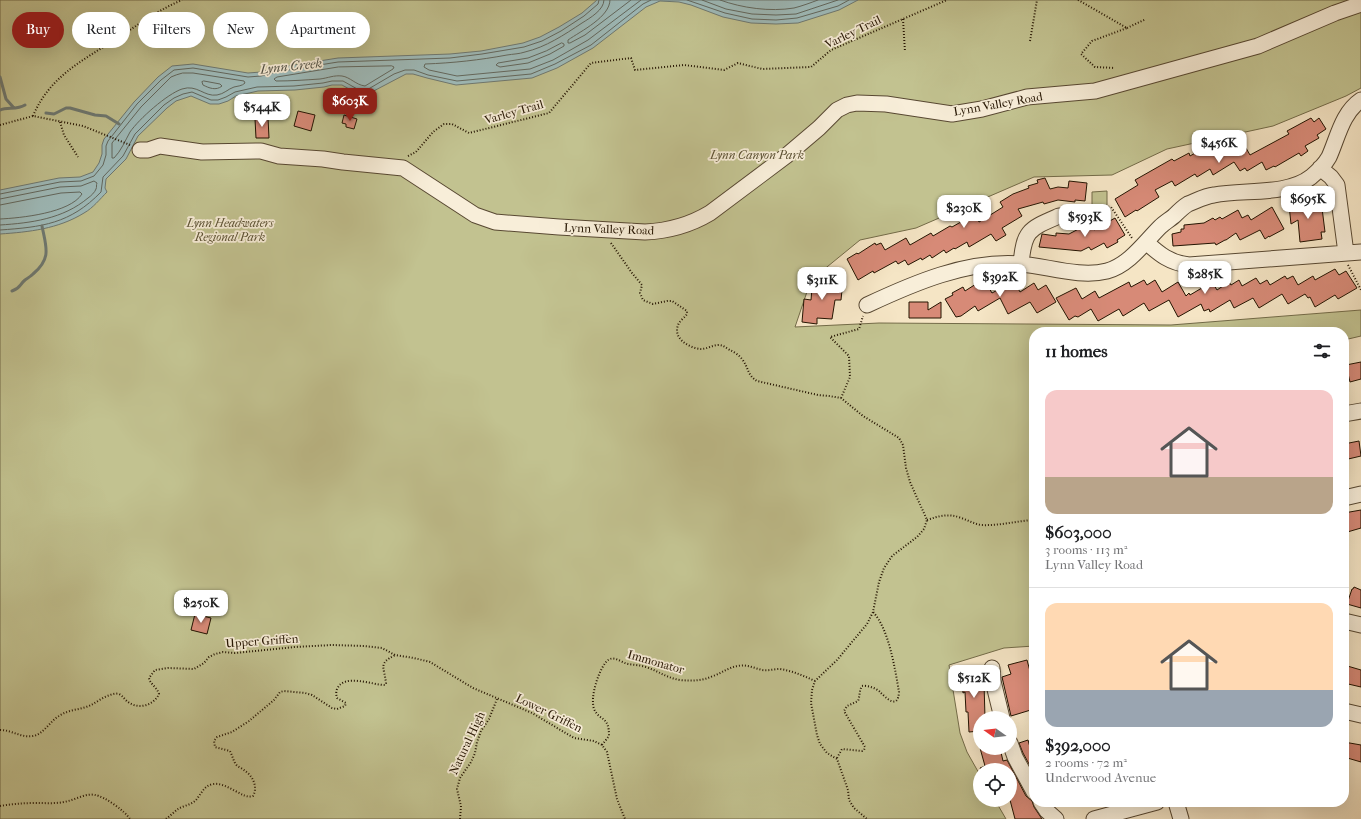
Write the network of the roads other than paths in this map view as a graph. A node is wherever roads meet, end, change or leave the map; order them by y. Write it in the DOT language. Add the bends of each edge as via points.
graph roads {
  1 [pos="1361,4"];
  2 [pos="1361,100"];
  3 [pos="140,150"];
  4 [pos="1320,168"];
  5 [pos="1059,216"];
  6 [pos="1143,245"];
  7 [pos="1350,253"];
  8 [pos="1021,264"];
  9 [pos="867,305"];
  10 [pos="1361,411"];
  11 [pos="1349,413"];
  12 [pos="1361,494"];
  13 [pos="1349,497"];
  14 [pos="1349,622"];
  15 [pos="1361,625"];
  16 [pos="992,668"];
  17 [pos="1000,711"];
  18 [pos="1349,712"];
  19 [pos="1361,715"];
  20 [pos="1014,755"];
  21 [pos="1029,783"];
  22 [pos="1044,807"];
  23 [pos="1138,807"];
  24 [pos="1177,807"];
  25 [pos="1056,819"];
  26 [pos="1094,819"];
  27 [pos="1181,819"];
  1 -- 3 [label="street, Lynn Valley Road" via="1258,46 1095,91 1026,97 952,114 886,104 847,106 838,110 723,205 699,220 657,232 506,224 484,219 403,168 279,156 261,151 202,152 160,146"];
  2 -- 4 [label="street" via="1346,115 1328,158"];
  4 -- 6 [label="street" via="1302,183 1292,186 1212,195 1186,205"];
  4 -- 7 [label="street" via="1337,185"];
  5 -- 8 [label="street" via="1032,229 1026,236"];
  6 -- 7 [label="street" via="1171,262 1189,265"];
  6 -- 8 [label="street" via="1117,268 1106,272 1091,273"];
  8 -- 9 [label="street" via="981,264 960,269 898,290"];
  10 -- 11 [label="street"];
  12 -- 13 [label="street"];
  14 -- 15 [label="street"];
  16 -- 17 [label="street"];
  18 -- 19 [label="street"];
  20 -- 21 [label="street"];
  22 -- 25 [label="street"];
  23 -- 26 [label="street"];
  24 -- 27 [label="street"];
}
